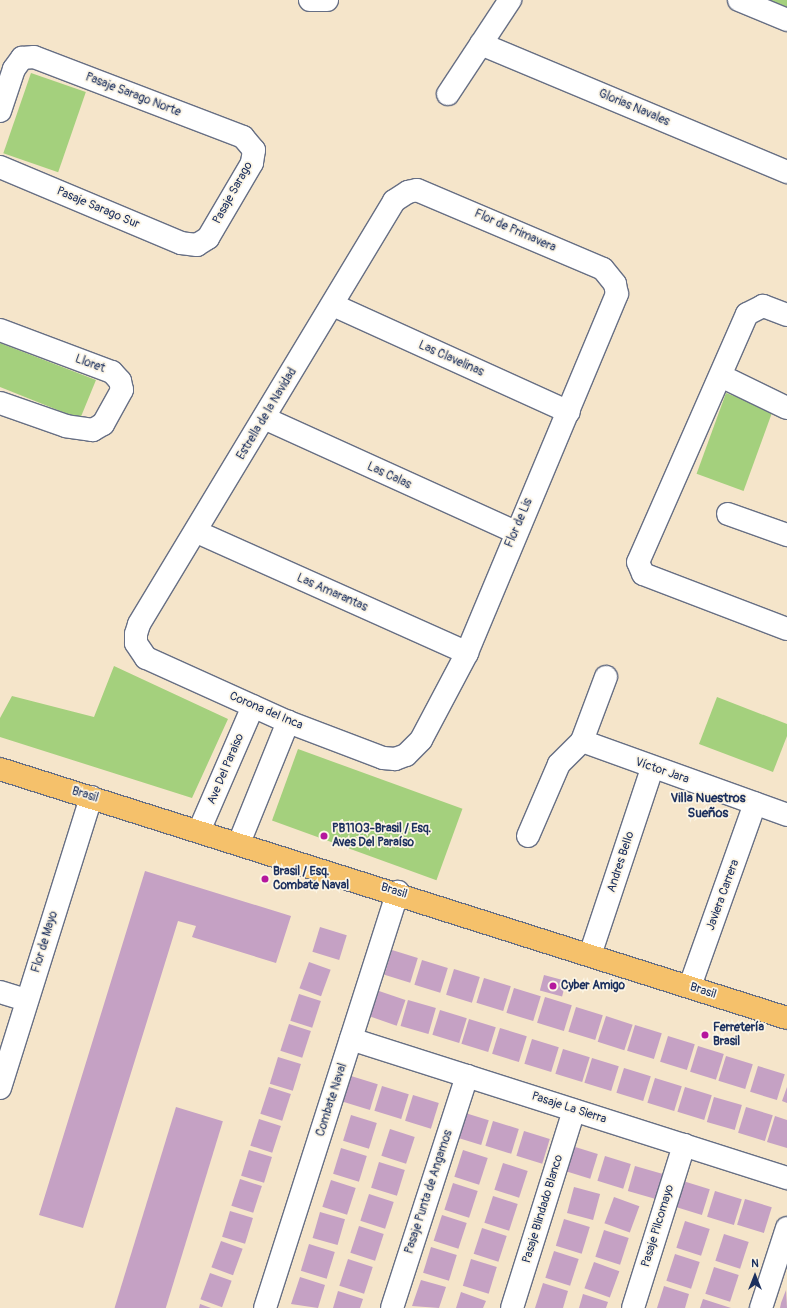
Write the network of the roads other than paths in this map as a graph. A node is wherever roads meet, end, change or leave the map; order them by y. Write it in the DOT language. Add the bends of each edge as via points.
graph roads {
  1 [pos="310,0"];
  2 [pos="327,0"];
  3 [pos="510,0"];
  4 [pos="739,0"];
  5 [pos="787,20"];
  6 [pos="481,44"];
  7 [pos="448,94"];
  8 [pos="0,111"];
  9 [pos="243,137"];
  10 [pos="0,167"];
  11 [pos="787,172"];
  12 [pos="408,192"];
  13 [pos="197,245"];
  14 [pos="615,284"];
  15 [pos="333,304"];
  16 [pos="787,315"];
  17 [pos="0,330"];
  18 [pos="721,376"];
  19 [pos="0,403"];
  20 [pos="787,408"];
  21 [pos="569,412"];
  22 [pos="264,418"];
  23 [pos="728,514"];
  24 [pos="197,532"];
  25 [pos="515,532"];
  26 [pos="787,535"];
  27 [pos="787,629"];
  28 [pos="136,643"];
  29 [pos="466,653"];
  30 [pos="606,677"];
  31 [pos="253,706"];
  32 [pos="288,722"];
  33 [pos="582,741"];
  34 [pos="406,755"];
  35 [pos="652,768"];
  36 [pos="0,769"];
  37 [pos="91,797"];
  38 [pos="755,803"];
  39 [pos="787,815"];
  40 [pos="199,831"];
  41 [pos="528,836"];
  42 [pos="239,843"];
  43 [pos="398,892"];
  44 [pos="590,954"];
  45 [pos="690,986"];
  46 [pos="0,992"];
  47 [pos="27,1000"];
  48 [pos="787,1018"];
  49 [pos="351,1039"];
  50 [pos="466,1076"];
  51 [pos="0,1088"];
  52 [pos="574,1110"];
  53 [pos="684,1145"];
  54 [pos="787,1178"];
  55 [pos="787,1228"];
  56 [pos="265,1308"];
  57 [pos="392,1308"];
  58 [pos="512,1308"];
  59 [pos="633,1308"];
  60 [pos="762,1308"];
  1 -- 2 [label="street"];
  3 -- 6 [label="street"];
  4 -- 5 [label="street"];
  6 -- 7 [label="street"];
  6 -- 11 [label="street, Glorias Navales"];
  8 -- 9 [label="street, Pasaje Sarago Norte" via="14,69 22,58 34,57"];
  9 -- 13 [label="street, Pasaje Sarago" via="254,150 252,163 208,238"];
  10 -- 13 [label="street, Pasaje Sarago Sur" via="182,243"];
  12 -- 14 [label="street, Flor de Primavera" via="426,192 603,269"];
  12 -- 15 [label="street, Estrella de la Navidad" via="394,201"];
  14 -- 21 [label="street, Flor de Lis" via="615,304"];
  15 -- 21 [label="street, Las Clavelinas"];
  15 -- 22 [label="street, Estrella de la Navidad"];
  16 -- 18 [label="street" via="763,306 747,314"];
  17 -- 19 [label="street, Lloret" via="112,372 120,381 122,390 102,424 92,430 66,426"];
  18 -- 20 [label="street"];
  18 -- 27 [label="street" via="638,566 643,574"];
  21 -- 25 [label="street, Flor de Lis"];
  22 -- 24 [label="street, Estrella de la Navidad"];
  22 -- 25 [label="street, Las Calas"];
  23 -- 26 [label="street"];
  24 -- 28 [label="street, Estrella de la Navidad" via="139,624"];
  24 -- 29 [label="street, Las Amarantas"];
  25 -- 29 [label="street, Flor de Lis"];
  28 -- 31 [label="street, Corona del Inca" via="146,658"];
  29 -- 34 [label="street, Flor de Lis" via="421,740"];
  30 -- 33 [label="street"];
  31 -- 32 [label="street, Corona del Inca"];
  31 -- 40 [label="street, Ave Del Paraiso"];
  32 -- 34 [label="street, Corona del Inca" via="383,758"];
  32 -- 42 [label="street"];
  33 -- 35 [label="street, Víctor Jara"];
  33 -- 41 [label="street" via="559,764"];
  35 -- 38 [label="street, Víctor Jara"];
  35 -- 44 [label="street, Andres Bello"];
  36 -- 37 [label="main road, Brasil"];
  37 -- 40 [label="main road, Brasil"];
  37 -- 47 [label="street, Flor de Mayo"];
  38 -- 39 [label="street, Víctor Jara"];
  38 -- 45 [label="street, Javiera Carrera"];
  40 -- 42 [label="main road, Brasil"];
  42 -- 43 [label="main road, Brasil"];
  43 -- 44 [label="main road, Brasil"];
  43 -- 49 [label="street, Combate Naval"];
  44 -- 45 [label="main road, Brasil"];
  45 -- 48 [label="main road, Brasil"];
  46 -- 47 [label="street"];
  47 -- 51 [label="street, Flor de Mayo"];
  49 -- 50 [label="street, Pasaje La Sierra"];
  49 -- 56 [label="street, Combate Naval"];
  50 -- 52 [label="street, Pasaje La Sierra"];
  50 -- 57 [label="street, Pasaje Punta de Angamos"];
  52 -- 53 [label="street, Pasaje La Sierra"];
  52 -- 58 [label="street, Pasaje Blindado Blanco"];
  53 -- 54 [label="street, Pasaje La Sierra"];
  53 -- 59 [label="street, Pasaje Pilcomayo"];
  55 -- 60 [label="street"];
}
